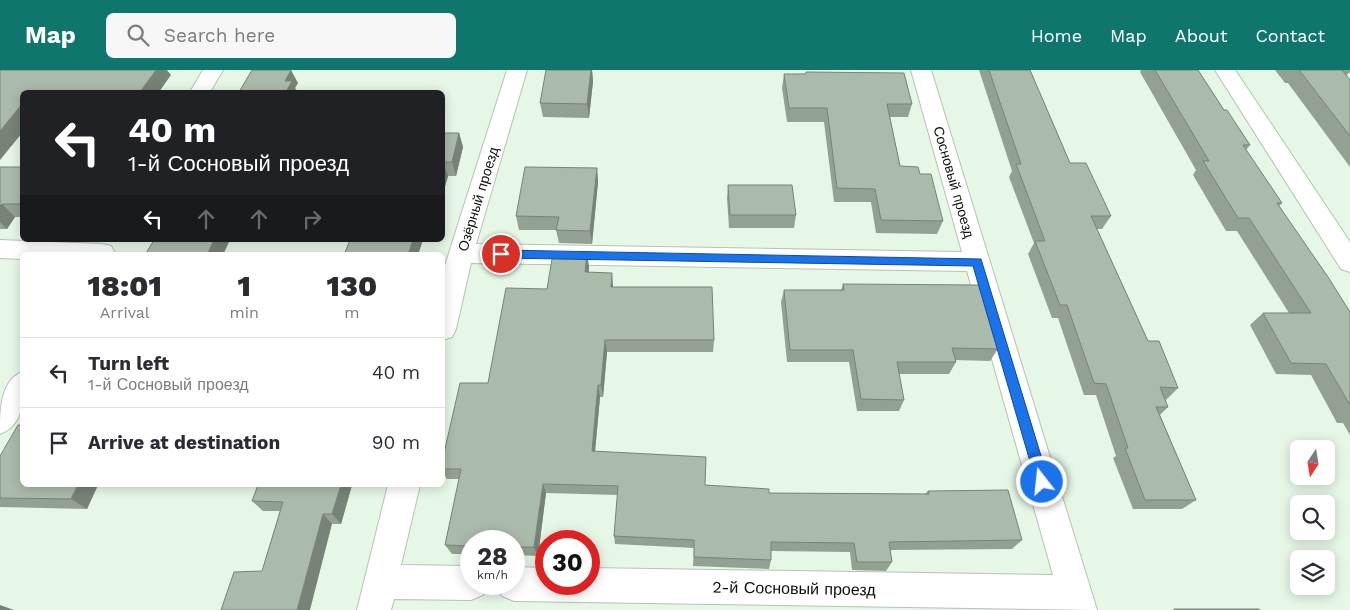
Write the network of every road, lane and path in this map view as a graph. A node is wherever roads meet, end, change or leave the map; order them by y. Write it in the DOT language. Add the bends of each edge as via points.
graph roads {
  1 [pos="214,70"];
  2 [pos="517,70"];
  3 [pos="921,70"];
  4 [pos="1225,70"];
  5 [pos="201,90"];
  6 [pos="0,249"];
  7 [pos="105,250"];
  8 [pos="461,253"];
  9 [pos="978,262"];
  10 [pos="1350,262"];
  11 [pos="445,317"];
  12 [pos="20,387"];
  13 [pos="0,421"];
  14 [pos="404,487"];
  15 [pos="525,584"];
  16 [pos="460,585"];
  17 [pos="378,596"];
  18 [pos="1078,601"];
  1 -- 5 [label="street"];
  2 -- 8 [label="street, Озёрный проезд"];
  3 -- 9 [label="street, Сосновый проезд"];
  4 -- 10 [label="street"];
  6 -- 7 [label="street"];
  8 -- 9 [label="street"];
  8 -- 11 [label="street, Озёрный проезд"];
  9 -- 18 [label="street, Сосновый проезд"];
  12 -- 13 [label="street"];
  14 -- 17 [label="street"];
  15 -- 18 [label="street, 2-й Сосновый проезд"];
  16 -- 17 [label="street"];
}
